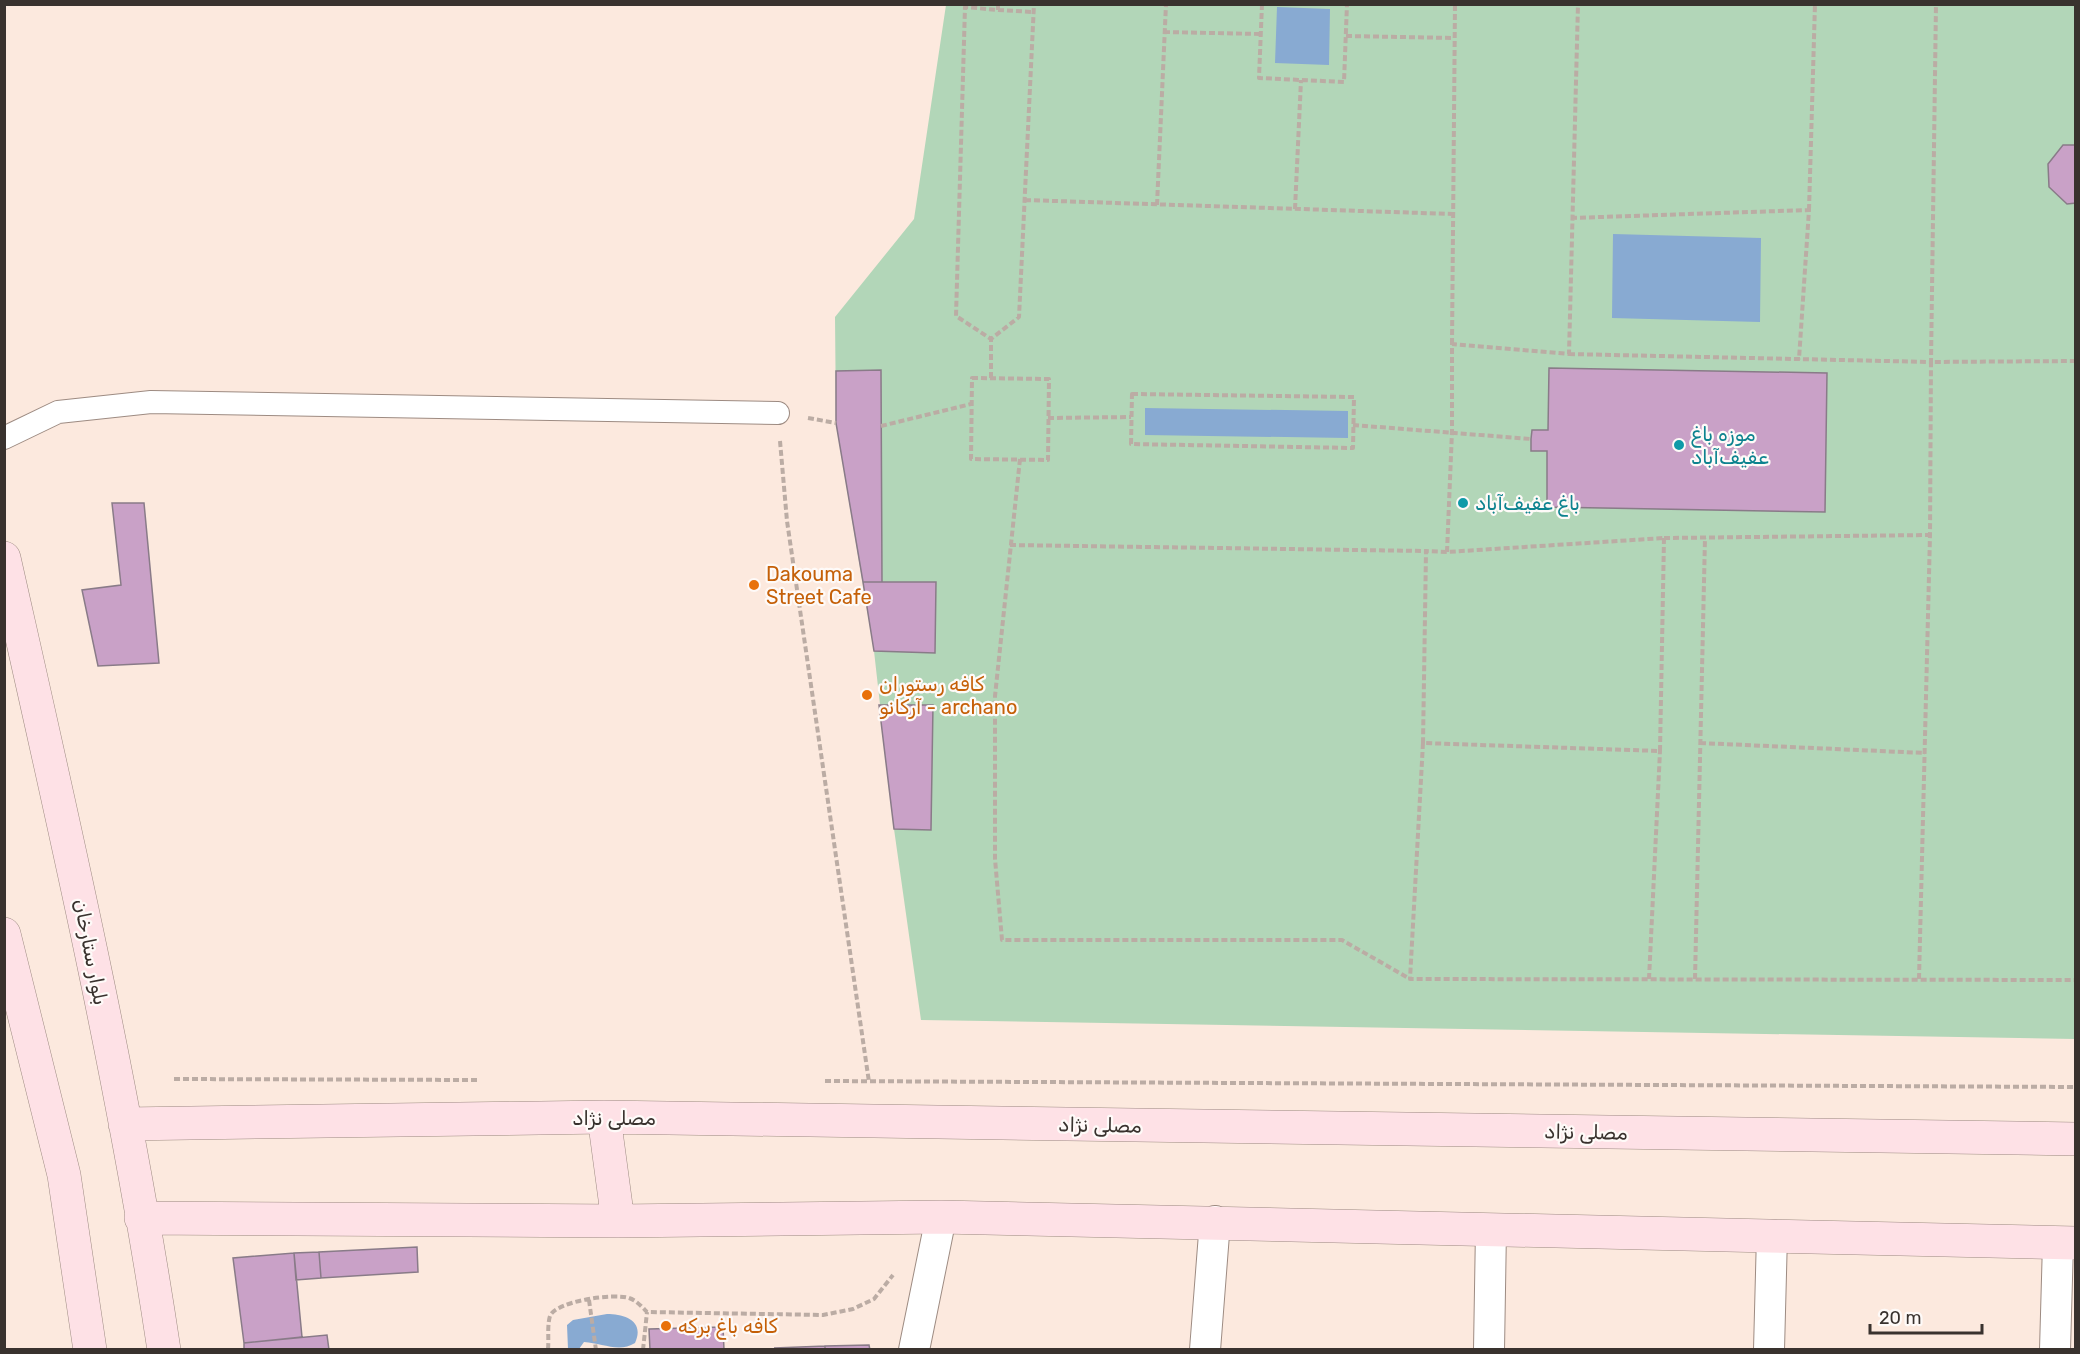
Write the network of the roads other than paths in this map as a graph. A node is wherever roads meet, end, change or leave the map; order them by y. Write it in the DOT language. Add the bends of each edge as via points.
graph roads {
  1 [pos="778,413"];
  2 [pos="4,438"];
  3 [pos="4,558"];
  4 [pos="4,934"];
  5 [pos="604,1117"];
  6 [pos="125,1124"];
  7 [pos="2076,1139"];
  8 [pos="941,1217"];
  9 [pos="141,1218"];
  10 [pos="618,1221"];
  11 [pos="1215,1221"];
  12 [pos="1491,1229"];
  13 [pos="1772,1235"];
  14 [pos="2067,1243"];
  15 [pos="90,1350"];
  16 [pos="164,1350"];
  17 [pos="914,1350"];
  18 [pos="1205,1350"];
  19 [pos="1489,1350"];
  20 [pos="1769,1350"];
  21 [pos="2055,1350"];
  1 -- 2 [label="street" via="151,402 58,412"];
  3 -- 6 [label="main road, بلوار ستارخان" via="74,865"];
  4 -- 15 [label="main road" via="64,1175"];
  5 -- 6 [label="main road, مصلی نژاد"];
  5 -- 7 [label="main road, مصلی نژاد"];
  5 -- 10 [label="main road"];
  6 -- 9 [label="main road, بلوار ستارخان"];
  8 -- 10 [label="main road"];
  8 -- 11 [label="main road"];
  8 -- 17 [label="street"];
  9 -- 10 [label="main road"];
  9 -- 16 [label="main road, بلوار ستارخان"];
  11 -- 12 [label="main road"];
  11 -- 18 [label="street"];
  12 -- 13 [label="main road"];
  12 -- 19 [label="street"];
  13 -- 14 [label="main road"];
  13 -- 20 [label="street"];
  14 -- 21 [label="street"];
}
